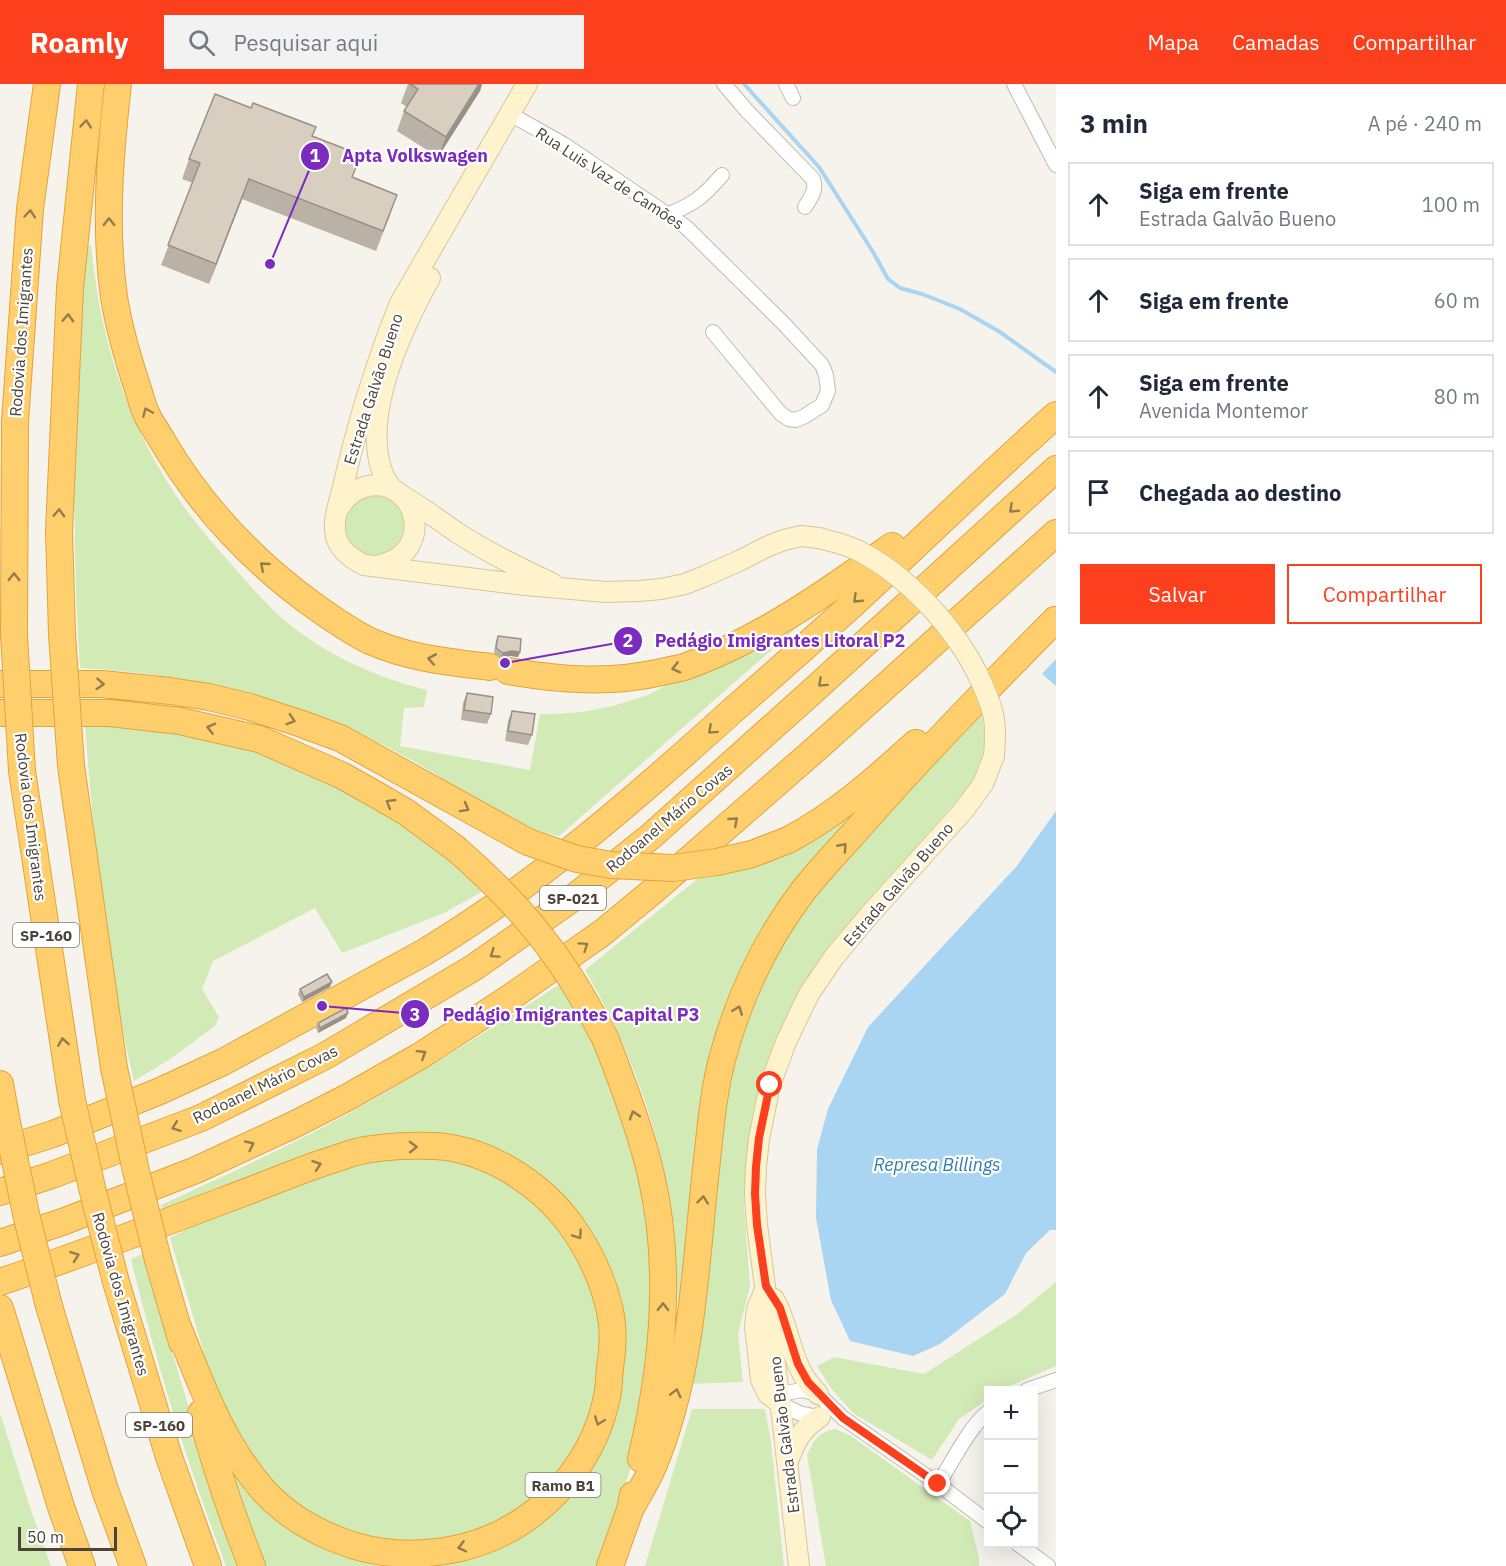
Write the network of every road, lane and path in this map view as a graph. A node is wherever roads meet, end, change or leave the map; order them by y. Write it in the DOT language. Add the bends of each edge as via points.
graph roads {
  1 [pos="47,84"];
  2 [pos="91,84"];
  3 [pos="118,84"];
  4 [pos="527,84"];
  5 [pos="541,84"];
  6 [pos="724,84"];
  7 [pos="786,84"];
  8 [pos="1014,84"];
  9 [pos="793,98"];
  10 [pos="515,117"];
  11 [pos="1056,165"];
  12 [pos="722,175"];
  13 [pos="805,207"];
  14 [pos="669,214"];
  15 [pos="713,332"];
  16 [pos="1056,415"];
  17 [pos="1056,469"];
  18 [pos="976,487"];
  19 [pos="397,492"];
  20 [pos="337,511"];
  21 [pos="1056,533"];
  22 [pos="378,566"];
  23 [pos="566,589"];
  24 [pos="1055,619"];
  25 [pos="0,684"];
  26 [pos="0,713"];
  27 [pos="0,1084"];
  28 [pos="0,1151"];
  29 [pos="0,1192"];
  30 [pos="0,1243"];
  31 [pos="0,1282"];
  32 [pos="766,1286"];
  33 [pos="2,1315"];
  34 [pos="178,1327"];
  35 [pos="1056,1380"];
  36 [pos="1038,1386"];
  37 [pos="818,1394"];
  38 [pos="780,1399"];
  39 [pos="984,1415"];
  40 [pos="820,1417"];
  41 [pos="843,1418"];
  42 [pos="788,1464"];
  43 [pos="938,1484"];
  44 [pos="630,1510"];
  45 [pos="984,1518"];
  46 [pos="1023,1548"];
  47 [pos="82,1566"];
  48 [pos="133,1566"];
  49 [pos="208,1566"];
  50 [pos="252,1566"];
  51 [pos="610,1566"];
  52 [pos="799,1566"];
  53 [pos="1048,1566"];
  49 -- 1 [label="highway, Rodovia dos Imigrantes / SP-160, one-way, bridge" via="169,1457 93,1192 72,1100 22,771 14,635 15,423 30,209"];
  34 -- 2 [label="highway, one-way, bridge" via="136,1171 114,1068 71,766 59,531 70,288"];
  18 -- 3 [label="highway, one-way" via="835,587 777,623 683,667 645,676 568,680 430,660 370,641 290,589 249,553 205,506 147,415 127,358 109,249"];
  4 -- 10 [label="main road, Estrada Galvão Bueno"];
  5 -- 10 [label="main road, Estrada Galvão Bueno"];
  6 -- 13 [label="street" via="813,178 815,191"];
  7 -- 9 [label="street"];
  8 -- 11 [label="street"];
  10 -- 14 [label="street, Rua Luis Vaz de Camões"];
  10 -- 19 [label="main road, Estrada Galvão Bueno" via="412,310 390,368 377,441 384,475"];
  10 -- 20 [label="main road, Estrada Galvão Bueno" via="400,303 362,413"];
  12 -- 14 [label="street" via="697,200"];
  14 -- 15 [label="street, Rua Luis Vaz de Camões" via="707,247 822,365 828,391 822,405 796,420 781,414"];
  16 -- 18 [label="highway"];
  17 -- 29 [label="highway, Rodoanel Mário Covas / SP-021, one-way" via="650,837 474,968 325,1056 201,1118"];
  18 -- 28 [label="highway, one-way" via="668,770 541,873 454,934 223,1062 75,1125"];
  19 -- 20 [label="main road, Estrada Galvão Bueno" via="373,485 361,488 351,493"];
  19 -- 22 [label="main road, Estrada Galvão Bueno" via="412,510 414,535 401,556"];
  19 -- 23 [label="main road, Estrada Galvão Bueno" via="509,563"];
  20 -- 22 [label="main road, Estrada Galvão Bueno" via="334,526 343,550 364,565"];
  30 -- 21 [label="highway, SP-021, one-way" via="196,1170 293,1125 420,1056 508,999 602,933 653,891"];
  22 -- 23 [label="main road, Estrada Galvão Bueno"];
  23 -- 32 [label="main road, Estrada Galvão Bueno, bridge" via="606,592 685,584 766,547 801,536 847,545 908,586 943,621 978,673 994,718 994,756 983,784 834,957 809,994 786,1042 770,1085 756,1167 757,1225"];
  25 -- 24 [label="highway, one-way, bridge" via="102,684 209,697 250,707 340,738 528,842 577,859 673,868 752,854 788,840 824,819 870,784"];
  44 -- 24 [label="highway, one-way" via="668,1427 681,1377 693,1301 714,1094 734,1020 761,957 804,890 905,776"];
  44 -- 26 [label="highway, one-way, bridge" via="661,1352 662,1252 652,1176 636,1117 605,1038 567,972 528,921 455,848 406,812 341,775 259,739 180,721 110,713"];
  27 -- 48 [label="highway, bridge" via="49,1306 105,1490"];
  31 -- 34 [label="highway, Ramo B1, one-way" via="355,1152 407,1146 451,1148 500,1165 524,1180 544,1195 579,1235 602,1282 610,1313 607,1396 589,1446 573,1474 527,1518 492,1538 467,1546 391,1554 326,1536 266,1493 236,1456 221,1429"];
  32 -- 37 [label="main road" via="780,1308 801,1371"];
  32 -- 38 [label="main road" via="755,1326 760,1374 768,1395"];
  33 -- 47 [label="highway"];
  34 -- 50 [label="highway" via="211,1449"];
  35 -- 36 [label="street"];
  37 -- 38 [label="street" via="799,1390"];
  37 -- 41 [label="street"];
  38 -- 40 [label="street" via="799,1413"];
  38 -- 42 [label="main road, Estrada Galvão Bueno"];
  39 -- 43 [label="street"];
  40 -- 41 [label="street"];
  40 -- 42 [label="main road" via="800,1434"];
  41 -- 43 [label="street"];
  42 -- 52 [label="main road, Estrada Galvão Bueno"];
  43 -- 45 [label="street"];
  44 -- 51 [label="highway"];
  46 -- 53 [label="street"];
}
